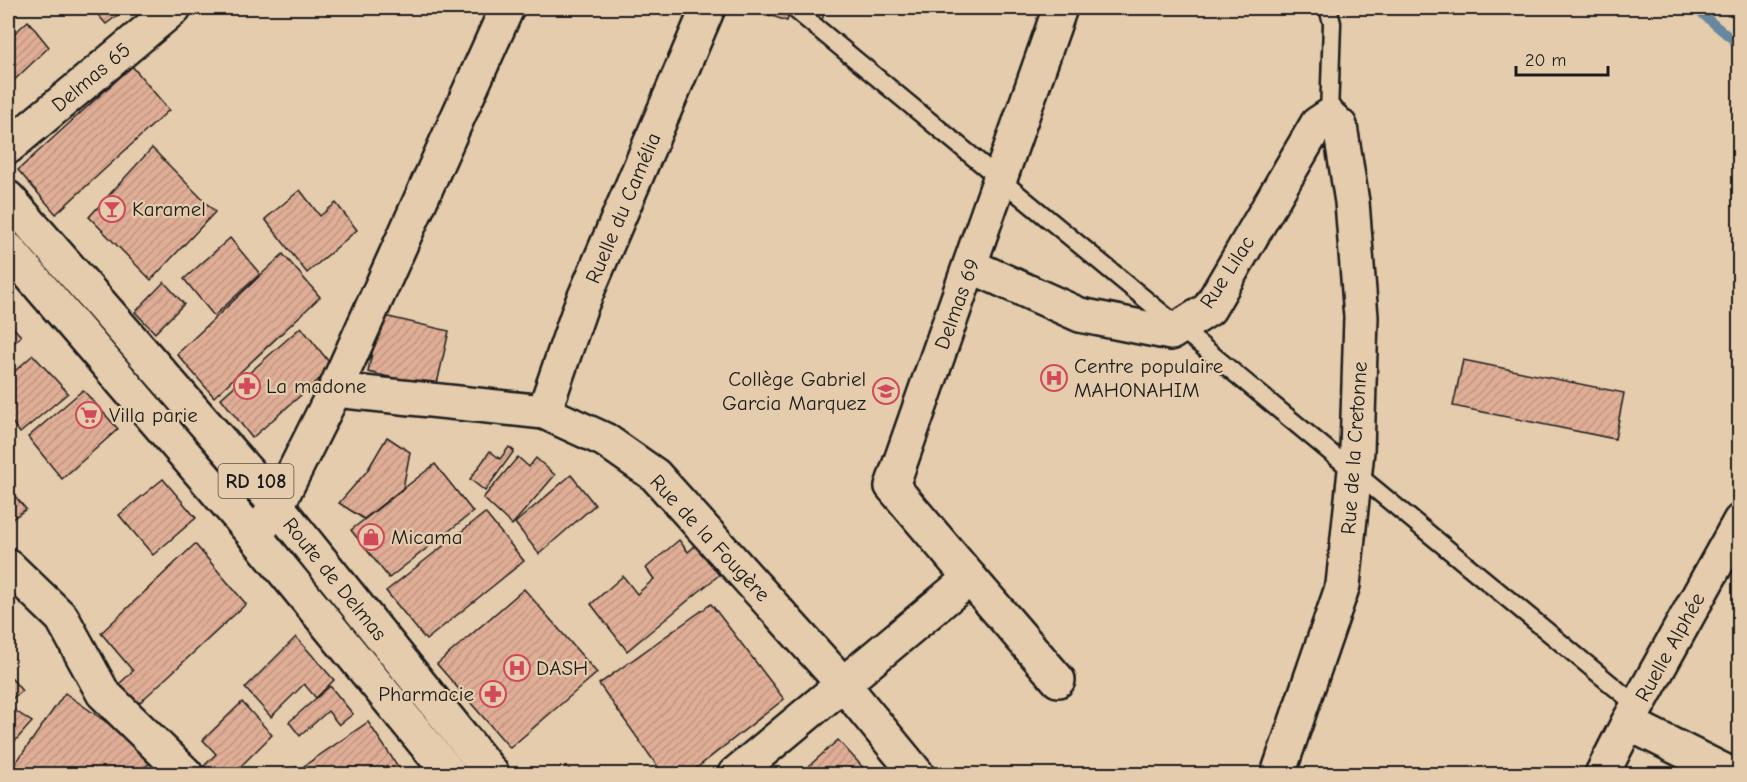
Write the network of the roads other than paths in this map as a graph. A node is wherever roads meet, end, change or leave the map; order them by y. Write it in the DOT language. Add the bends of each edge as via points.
graph roads {
  1 [pos="174,8"];
  2 [pos="507,8"];
  3 [pos="708,8"];
  4 [pos="794,8"];
  5 [pos="1060,8"];
  6 [pos="1328,8"];
  7 [pos="1329,116"];
  8 [pos="8,147"];
  9 [pos="8,198"];
  10 [pos="8,249"];
  11 [pos="971,266"];
  12 [pos="335,390"];
  13 [pos="544,412"];
  14 [pos="277,506"];
  15 [pos="1740,521"];
  16 [pos="255,536"];
  17 [pos="8,566"];
  18 [pos="970,578"];
  19 [pos="1059,680"];
  20 [pos="843,684"];
  21 [pos="1628,723"];
  22 [pos="186,774"];
  23 [pos="450,774"];
  24 [pos="492,774"];
  25 [pos="735,774"];
  26 [pos="917,774"];
  27 [pos="1278,774"];
  28 [pos="1602,774"];
  29 [pos="1720,774"];
  30 [pos="1730,774"];
  1 -- 8 [label="street, Delmas 65"];
  2 -- 12 [label="street"];
  3 -- 13 [label="street, Ruelle du Camélia" via="580,309"];
  4 -- 29 [label="lane"];
  5 -- 11 [label="street, Delmas 69"];
  6 -- 7 [label="lane" via="1332,23"];
  7 -- 11 [label="street, Rue Lilac" via="1317,124 1209,309 1171,333 1080,315"];
  7 -- 27 [label="street, Rue de la Cretonne" via="1340,126 1353,202 1361,317 1357,452 1343,585"];
  9 -- 14 [label="street, Route de Delmas / RD 108"];
  10 -- 16 [label="street, Route de Delmas / RD 108"];
  11 -- 18 [label="street, Delmas 69" via="892,486"];
  12 -- 13 [label="street, Rue de la Fougère"];
  12 -- 14 [label="street"];
  13 -- 20 [label="street, Rue de la Fougère" via="605,440 655,475"];
  14 -- 16 [label="street"];
  14 -- 24 [label="street, Route de Delmas / RD 108"];
  15 -- 21 [label="street, Ruelle Alphée"];
  16 -- 23 [label="street, Route de Delmas / RD 108"];
  17 -- 22 [label="street" via="62,618 104,693"];
  18 -- 19 [label="street, Delmas 69"];
  18 -- 20 [label="street"];
  20 -- 25 [label="street"];
  20 -- 26 [label="street, Rue de la Fougère"];
  21 -- 28 [label="street, Ruelle Alphée"];
  21 -- 30 [label="street"];
}
